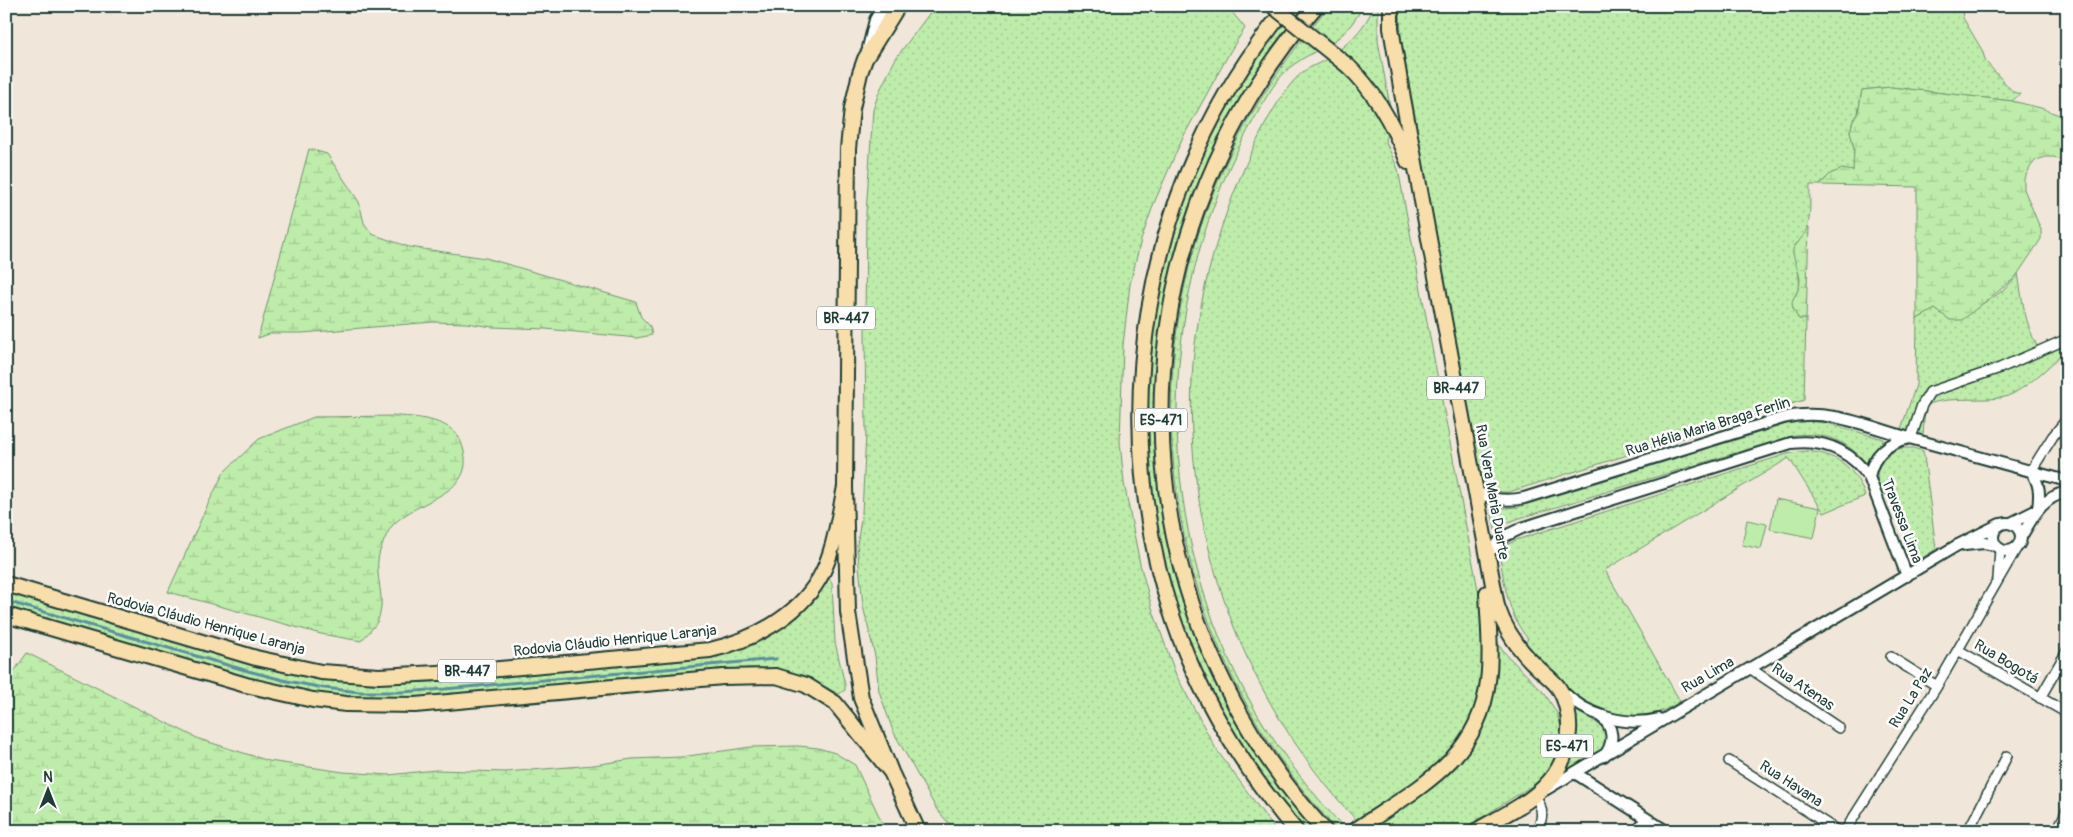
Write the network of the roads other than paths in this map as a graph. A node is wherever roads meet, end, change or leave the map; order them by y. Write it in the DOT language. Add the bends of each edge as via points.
graph roads {
  1 [pos="884,6"];
  2 [pos="898,6"];
  3 [pos="1273,6"];
  4 [pos="1288,6"];
  5 [pos="1316,6"];
  6 [pos="1391,6"];
  7 [pos="867,57"];
  8 [pos="1426,222"];
  9 [pos="2067,339"];
  10 [pos="2067,419"];
  11 [pos="1911,438"];
  12 [pos="2031,472"];
  13 [pos="1869,477"];
  14 [pos="2067,481"];
  15 [pos="845,486"];
  16 [pos="1475,490"];
  17 [pos="2067,492"];
  18 [pos="2038,510"];
  19 [pos="2011,523"];
  20 [pos="2000,524"];
  21 [pos="2020,539"];
  22 [pos="1956,546"];
  23 [pos="1997,547"];
  24 [pos="1486,554"];
  25 [pos="1907,576"];
  26 [pos="1998,579"];
  27 [pos="6,584"];
  28 [pos="6,615"];
  29 [pos="1958,650"];
  30 [pos="2067,651"];
  31 [pos="1891,656"];
  32 [pos="1751,669"];
  33 [pos="1937,686"];
  34 [pos="1558,687"];
  35 [pos="2040,698"];
  36 [pos="2067,713"];
  37 [pos="1599,715"];
  38 [pos="1664,718"];
  39 [pos="1839,728"];
  40 [pos="1604,756"];
  41 [pos="2007,756"];
  42 [pos="1729,761"];
  43 [pos="891,772"];
  44 [pos="1575,773"];
  45 [pos="1535,796"];
  46 [pos="2067,810"];
  47 [pos="1646,818"];
  48 [pos="918,831"];
  49 [pos="1296,831"];
  50 [pos="1325,831"];
  51 [pos="1354,831"];
  52 [pos="1476,831"];
  53 [pos="1536,831"];
  54 [pos="1638,831"];
  55 [pos="1666,831"];
  56 [pos="1838,831"];
  57 [pos="1845,831"];
  58 [pos="1968,831"];
  59 [pos="2057,831"];
  1 -- 7 [label="main road" via="876,20"];
  2 -- 7 [label="main road, BR-447"];
  3 -- 8 [label="main road, BR-447, bridge" via="1348,66 1369,88 1392,125 1411,168"];
  4 -- 49 [label="main road, ES-471" via="1256,47 1224,97 1180,190 1164,238 1148,312 1140,414 1148,515 1164,590 1180,638 1229,738 1256,781"];
  5 -- 50 [label="main road, ES-471" via="1284,46 1243,108 1201,197 1179,268 1169,316 1161,414 1169,512 1185,584 1201,631 1220,676 1256,741 1284,782"];
  6 -- 8 [label="main road" via="1391,28"];
  7 -- 15 [label="main road, BR-447" via="856,91 848,149"];
  8 -- 16 [label="main road, Rua Vera Maria Duarte / BR-447"];
  9 -- 11 [label="street" via="2000,368 1930,392 1922,404"];
  10 -- 12 [label="street"];
  11 -- 12 [label="street, Rua Hélia Maria Braga Ferlin"];
  11 -- 13 [label="street" via="1886,448 1873,464"];
  11 -- 16 [label="street, Rua Hélia Maria Braga Ferlin" via="1834,416 1804,414 1524,498 1497,500"];
  12 -- 14 [label="street, Rua Hélia Maria Braga Ferlin"];
  12 -- 18 [label="street" via="2039,487"];
  13 -- 24 [label="street" via="1857,462 1832,446 1812,442 1791,443 1522,528 1505,536"];
  13 -- 25 [label="street, Travessa Lima"];
  15 -- 27 [label="main road, Rodovia Cláudio Henrique Laranja / BR-447" via="827,561 820,578 807,595 793,610 756,636 710,650 409,676 352,675 256,658"];
  15 -- 43 [label="main road, BR-447" via="848,612 857,676 861,698"];
  16 -- 24 [label="main road, Rua Vera Maria Duarte / BR-447"];
  17 -- 18 [label="street, Rua La Paz" via="2052,497"];
  18 -- 19 [label="street, Rua La Paz"];
  18 -- 21 [label="street, Rua La Paz"];
  19 -- 20 [label="street"];
  19 -- 21 [label="street" via="2020,531"];
  20 -- 22 [label="street, Rua Lima"];
  20 -- 23 [label="street" via="1993,534"];
  21 -- 23 [label="street" via="2011,550"];
  21 -- 26 [label="street, Rua La Paz"];
  22 -- 23 [label="street, Rua Lima" via="1984,543"];
  22 -- 25 [label="street, Rua Lima"];
  23 -- 26 [label="street, Rua La Paz"];
  24 -- 34 [label="main road, Rua Vera Maria Duarte / ES-471" via="1496,606 1507,631"];
  24 -- 51 [label="main road, BR-447" via="1489,665 1485,703 1476,726 1462,750 1442,770"];
  25 -- 32 [label="street, Rua Lima"];
  26 -- 29 [label="street, Rua La Paz"];
  28 -- 43 [label="main road, BR-447" via="246,685 346,704 415,705 723,677 776,676 806,685 834,703"];
  29 -- 33 [label="street, Rua La Paz"];
  29 -- 35 [label="street, Rua Bogotá"];
  30 -- 35 [label="street"];
  31 -- 33 [label="street"];
  32 -- 38 [label="street, Rua Lima"];
  32 -- 39 [label="street, Rua Atenas"];
  33 -- 57 [label="street, Rua La Paz"];
  34 -- 37 [label="street, Rua Vera Maria Duarte"];
  34 -- 45 [label="main road, Rua Vera Maria Duarte / ES-471" via="1568,716 1567,747 1556,774"];
  35 -- 36 [label="street, Rua Bogotá"];
  37 -- 38 [label="street, Rua Vera Maria Duarte" via="1632,722"];
  37 -- 40 [label="street" via="1612,734"];
  38 -- 40 [label="street, Rua Lima"];
  40 -- 44 [label="street, Rua Lima"];
  41 -- 58 [label="street"];
  42 -- 56 [label="street, Rua Havana"];
  43 -- 48 [label="main road, BR-447"];
  44 -- 45 [label="street, Rua Lima"];
  44 -- 47 [label="street"];
  45 -- 52 [label="main road, Rua Lima / ES-471"];
  45 -- 53 [label="street" via="1542,810"];
  46 -- 59 [label="street"];
  47 -- 54 [label="street"];
  47 -- 55 [label="street"];
}
